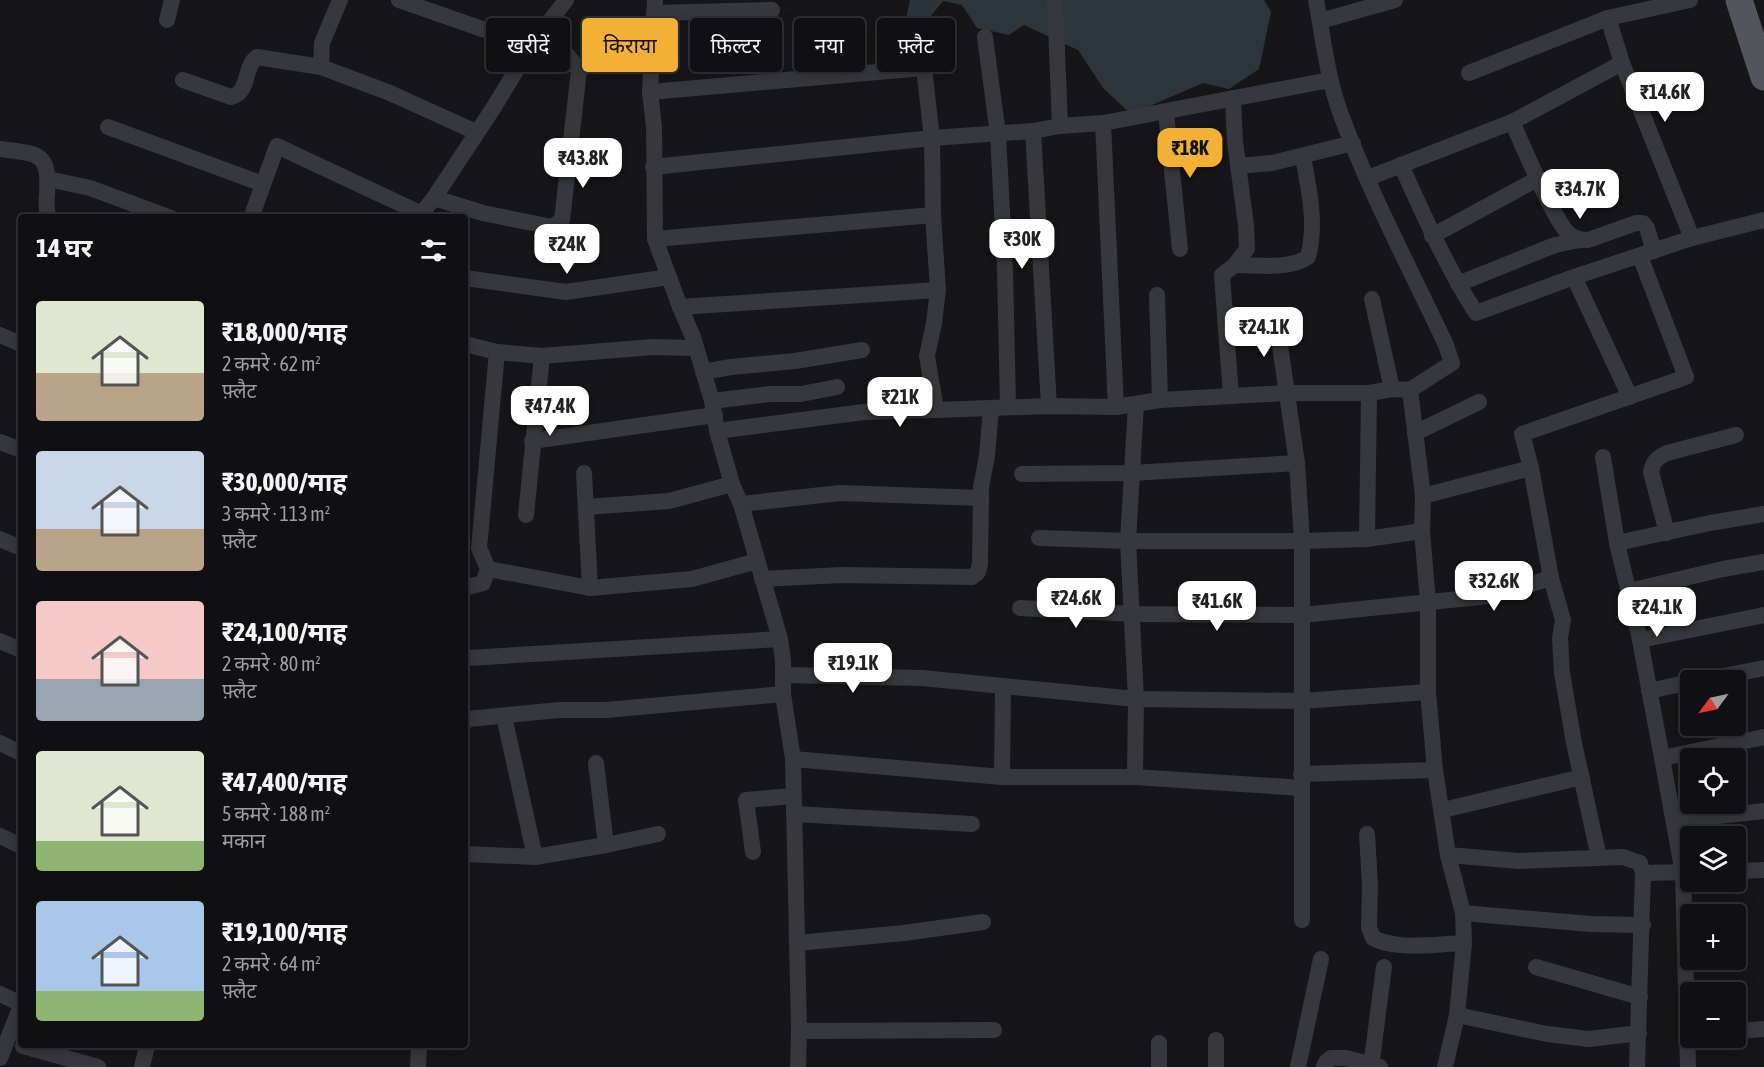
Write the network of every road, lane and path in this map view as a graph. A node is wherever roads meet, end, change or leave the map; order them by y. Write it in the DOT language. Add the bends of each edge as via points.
graph roads {
  1 [pos="172,0"];
  2 [pos="340,0"];
  3 [pos="399,0"];
  4 [pos="566,0"];
  5 [pos="1055,0"];
  6 [pos="1316,0"];
  7 [pos="1395,0"];
  8 [pos="1690,0"];
  9 [pos="1739,0"];
  10 [pos="655,7"];
  11 [pos="772,10"];
  12 [pos="552,18"];
  13 [pos="1608,18"];
  14 [pos="167,20"];
  15 [pos="1320,21"];
  16 [pos="486,30"];
  17 [pos="985,37"];
  18 [pos="570,59"];
  19 [pos="1622,63"];
  20 [pos="321,67"];
  21 [pos="514,72"];
  22 [pos="878,72"];
  23 [pos="924,72"];
  24 [pos="1469,73"];
  25 [pos="1764,77"];
  26 [pos="183,80"];
  27 [pos="1330,80"];
  28 [pos="650,92"];
  29 [pos="1233,98"];
  30 [pos="1166,112"];
  31 [pos="1512,122"];
  32 [pos="1103,123"];
  33 [pos="1060,126"];
  34 [pos="108,127"];
  35 [pos="1033,131"];
  36 [pos="476,132"];
  37 [pos="998,134"];
  38 [pos="932,138"];
  39 [pos="1353,143"];
  40 [pos="0,149"];
  41 [pos="1303,157"];
  42 [pos="1401,165"];
  43 [pos="1238,166"];
  44 [pos="653,167"];
  45 [pos="1368,178"];
  46 [pos="1539,178"];
  47 [pos="48,179"];
  48 [pos="263,184"];
  49 [pos="434,198"];
  50 [pos="48,214"];
  51 [pos="160,214"];
  52 [pos="252,214"];
  53 [pos="417,214"];
  54 [pos="420,214"];
  55 [pos="933,214"];
  56 [pos="1764,220"];
  57 [pos="1432,236"];
  58 [pos="1692,238"];
  59 [pos="655,239"];
  60 [pos="1580,240"];
  61 [pos="1180,249"];
  62 [pos="1647,253"];
  63 [pos="1235,265"];
  64 [pos="1574,277"];
  65 [pos="468,278"];
  66 [pos="669,278"];
  67 [pos="1458,284"];
  68 [pos="938,290"];
  69 [pos="1156,295"];
  70 [pos="1372,299"];
  71 [pos="680,307"];
  72 [pos="1276,318"];
  73 [pos="0,335"];
  74 [pos="18,343"];
  75 [pos="468,345"];
  76 [pos="695,348"];
  77 [pos="862,350"];
  78 [pos="497,352"];
  79 [pos="542,356"];
  80 [pos="703,372"];
  81 [pos="837,387"];
  82 [pos="1392,389"];
  83 [pos="1410,390"];
  84 [pos="1287,393"];
  85 [pos="1369,393"];
  86 [pos="1231,396"];
  87 [pos="1630,397"];
  88 [pos="1160,400"];
  89 [pos="1479,402"];
  90 [pos="1136,404"];
  91 [pos="1049,406"];
  92 [pos="1116,407"];
  93 [pos="999,408"];
  94 [pos="936,410"];
  95 [pos="715,415"];
  96 [pos="1415,433"];
  97 [pos="1736,435"];
  98 [pos="532,441"];
  99 [pos="0,442"];
  100 [pos="18,449"];
  101 [pos="1603,457"];
  102 [pos="1297,463"];
  103 [pos="1531,468"];
  104 [pos="584,472"];
  105 [pos="1132,473"];
  106 [pos="1022,474"];
  107 [pos="732,484"];
  108 [pos="1423,496"];
  109 [pos="981,498"];
  110 [pos="741,504"];
  111 [pos="586,507"];
  112 [pos="526,514"];
  113 [pos="1764,514"];
  114 [pos="1422,531"];
  115 [pos="1667,533"];
  116 [pos="1039,538"];
  117 [pos="0,539"];
  118 [pos="1367,539"];
  119 [pos="1128,541"];
  120 [pos="1302,541"];
  121 [pos="1617,543"];
  122 [pos="18,547"];
  123 [pos="757,561"];
  124 [pos="1764,561"];
  125 [pos="488,569"];
  126 [pos="1551,578"];
  127 [pos="762,579"];
  128 [pos="468,587"];
  129 [pos="590,588"];
  130 [pos="1629,591"];
  131 [pos="1428,602"];
  132 [pos="1020,608"];
  133 [pos="1133,614"];
  134 [pos="1302,615"];
  135 [pos="1764,615"];
  136 [pos="780,639"];
  137 [pos="0,640"];
  138 [pos="1640,640"];
  139 [pos="18,649"];
  140 [pos="468,658"];
  141 [pos="1764,668"];
  142 [pos="1746,672"];
  143 [pos="784,675"];
  144 [pos="1680,684"];
  145 [pos="1003,687"];
  146 [pos="1649,691"];
  147 [pos="1428,692"];
  148 [pos="783,694"];
  149 [pos="1136,699"];
  150 [pos="1301,701"];
  151 [pos="504,716"];
  152 [pos="468,719"];
  153 [pos="1764,737"];
  154 [pos="0,743"];
  155 [pos="18,752"];
  156 [pos="1662,758"];
  157 [pos="793,759"];
  158 [pos="596,763"];
  159 [pos="1435,770"];
  160 [pos="1002,777"];
  161 [pos="1135,777"];
  162 [pos="1582,777"];
  163 [pos="1302,781"];
  164 [pos="793,796"];
  165 [pos="1443,810"];
  166 [pos="1764,811"];
  167 [pos="794,814"];
  168 [pos="1674,821"];
  169 [pos="972,824"];
  170 [pos="658,834"];
  171 [pos="1367,834"];
  172 [pos="0,836"];
  173 [pos="18,845"];
  174 [pos="606,845"];
  175 [pos="1680,845"];
  176 [pos="753,852"];
  177 [pos="468,854"];
  178 [pos="1448,855"];
  179 [pos="535,857"];
  180 [pos="1599,858"];
  181 [pos="1764,870"];
  182 [pos="1746,871"];
  183 [pos="1643,873"];
  184 [pos="1680,873"];
  185 [pos="1687,892"];
  186 [pos="1463,913"];
  187 [pos="1302,920"];
  188 [pos="982,922"];
  189 [pos="1642,925"];
  190 [pos="797,943"];
  191 [pos="1464,943"];
  192 [pos="1321,960"];
  193 [pos="1384,967"];
  194 [pos="1536,967"];
  195 [pos="1689,982"];
  196 [pos="0,994"];
  197 [pos="1640,997"];
  198 [pos="18,1003"];
  199 [pos="1457,1015"];
  200 [pos="994,1029"];
  201 [pos="1764,1029"];
  202 [pos="799,1030"];
  203 [pos="1746,1030"];
  204 [pos="1639,1033"];
  205 [pos="1216,1040"];
  206 [pos="1159,1042"];
  207 [pos="17,1044"];
  208 [pos="31,1048"];
  209 [pos="147,1048"];
  210 [pos="419,1048"];
  211 [pos="1689,1048"];
  212 [pos="0,1058"];
  213 [pos="1374,1066"];
  214 [pos="98,1067"];
  215 [pos="142,1067"];
  216 [pos="418,1067"];
  217 [pos="798,1067"];
  218 [pos="1159,1067"];
  219 [pos="1216,1067"];
  220 [pos="1298,1067"];
  221 [pos="1324,1067"];
  222 [pos="1444,1067"];
  223 [pos="1637,1067"];
  224 [pos="1688,1067"];
  1 -- 14 [label="street"];
  2 -- 20 [label="street" via="322,43"];
  3 -- 16 [label="street"];
  4 -- 12 [label="street"];
  5 -- 33 [label="street"];
  6 -- 15 [label="street"];
  7 -- 15 [label="street"];
  8 -- 13 [label="street"];
  9 -- 25 [label="main road"];
  10 -- 11 [label="street"];
  10 -- 28 [label="street"];
  13 -- 19 [label="street"];
  13 -- 24 [label="street"];
  15 -- 27 [label="street"];
  17 -- 37 [label="street"];
  18 -- 49 [label="street" via="579,70 562,220 552,226 483,213"];
  19 -- 31 [label="street"];
  19 -- 58 [label="street"];
  20 -- 26 [label="street" via="257,57 251,61 243,90 231,97"];
  20 -- 36 [label="street"];
  21 -- 36 [label="street"];
  22 -- 28 [label="street"];
  23 -- 38 [label="street"];
  27 -- 29 [label="street"];
  27 -- 39 [label="street"];
  28 -- 44 [label="street"];
  29 -- 30 [label="street"];
  29 -- 43 [label="street"];
  30 -- 32 [label="street"];
  30 -- 61 [label="street"];
  31 -- 42 [label="street"];
  31 -- 46 [label="street"];
  32 -- 33 [label="street"];
  32 -- 92 [label="street"];
  33 -- 35 [label="street"];
  34 -- 48 [label="street"];
  35 -- 37 [label="street"];
  35 -- 91 [label="street"];
  36 -- 49 [label="street"];
  37 -- 38 [label="street"];
  37 -- 93 [label="street" via="1005,270"];
  38 -- 44 [label="street"];
  38 -- 55 [label="street"];
  39 -- 41 [label="street"];
  39 -- 45 [label="street"];
  40 -- 47 [label="street" via="34,155 45,162"];
  41 -- 43 [label="street"];
  41 -- 63 [label="street" via="1312,208 1308,257 1282,265"];
  42 -- 45 [label="street"];
  42 -- 57 [label="street"];
  43 -- 63 [label="street" via="1247,249"];
  44 -- 59 [label="street"];
  45 -- 83 [label="street" via="1452,363"];
  46 -- 57 [label="street"];
  46 -- 60 [label="street" via="1558,219 1570,235"];
  47 -- 50 [label="street"];
  47 -- 51 [label="street" via="90,188"];
  48 -- 52 [label="street"];
  48 -- 53 [label="street" via="277,146"];
  49 -- 54 [label="street"];
  55 -- 59 [label="street"];
  55 -- 68 [label="street"];
  56 -- 58 [label="street"];
  57 -- 67 [label="street"];
  58 -- 62 [label="street"];
  59 -- 66 [label="street"];
  60 -- 62 [label="street" via="1643,223 1647,228"];
  60 -- 67 [label="street" via="1555,245"];
  62 -- 64 [label="street"];
  62 -- 87 [label="street" via="1686,377"];
  63 -- 86 [label="street" via="1222,275"];
  64 -- 67 [label="street" via="1476,313"];
  64 -- 87 [label="street"];
  65 -- 66 [label="street" via="566,292"];
  66 -- 71 [label="street"];
  68 -- 71 [label="street"];
  68 -- 94 [label="street" via="927,356"];
  69 -- 88 [label="street"];
  70 -- 82 [label="street"];
  71 -- 76 [label="street"];
  72 -- 84 [label="street"];
  73 -- 74 [label="street"];
  75 -- 78 [label="street"];
  76 -- 79 [label="street" via="653,347"];
  76 -- 80 [label="street"];
  77 -- 80 [label="street"];
  78 -- 79 [label="street"];
  78 -- 125 [label="street" via="479,548"];
  79 -- 98 [label="street"];
  80 -- 95 [label="street"];
  81 -- 95 [label="street" via="801,394 771,394"];
  82 -- 83 [label="street"];
  82 -- 85 [label="street"];
  83 -- 96 [label="street"];
  84 -- 85 [label="street"];
  84 -- 86 [label="street"];
  84 -- 102 [label="street"];
  85 -- 118 [label="street"];
  86 -- 88 [label="street"];
  87 -- 103 [label="street" via="1522,434"];
  88 -- 90 [label="street"];
  89 -- 96 [label="street"];
  90 -- 92 [label="street"];
  90 -- 105 [label="street"];
  91 -- 92 [label="street"];
  91 -- 93 [label="street"];
  93 -- 94 [label="street"];
  93 -- 109 [label="street"];
  94 -- 95 [label="street"];
  95 -- 98 [label="street"];
  95 -- 107 [label="street"];
  96 -- 108 [label="street"];
  97 -- 115 [label="street" via="1666,453 1652,464"];
  98 -- 112 [label="street"];
  99 -- 100 [label="street"];
  101 -- 121 [label="street"];
  102 -- 105 [label="street"];
  102 -- 120 [label="street"];
  103 -- 108 [label="street"];
  103 -- 126 [label="street"];
  104 -- 111 [label="street"];
  105 -- 106 [label="street"];
  105 -- 119 [label="street"];
  107 -- 110 [label="street"];
  107 -- 111 [label="street" via="669,501"];
  108 -- 114 [label="street"];
  109 -- 110 [label="street" via="840,493"];
  109 -- 127 [label="street" via="980,564 972,577 842,575"];
  110 -- 123 [label="street"];
  111 -- 129 [label="street"];
  113 -- 115 [label="street"];
  114 -- 118 [label="street"];
  114 -- 131 [label="street"];
  115 -- 121 [label="street"];
  116 -- 119 [label="street"];
  117 -- 122 [label="street"];
  118 -- 120 [label="street"];
  119 -- 120 [label="street"];
  119 -- 133 [label="street"];
  120 -- 134 [label="street"];
  121 -- 130 [label="street"];
  123 -- 127 [label="street"];
  123 -- 129 [label="street" via="692,579"];
  124 -- 130 [label="street"];
  125 -- 128 [label="street" via="483,583"];
  125 -- 129 [label="street"];
  126 -- 131 [label="street" via="1489,596"];
  126 -- 162 [label="street" via="1563,620 1562,673"];
  127 -- 136 [label="street"];
  130 -- 138 [label="street"];
  131 -- 134 [label="street"];
  131 -- 147 [label="street"];
  132 -- 133 [label="street"];
  133 -- 134 [label="street"];
  133 -- 149 [label="street"];
  134 -- 150 [label="street"];
  135 -- 138 [label="street"];
  136 -- 140 [label="street"];
  136 -- 143 [label="street"];
  137 -- 139 [label="street"];
  138 -- 146 [label="street"];
  141 -- 142 [label="street"];
  143 -- 145 [label="street" via="922,678"];
  143 -- 148 [label="street"];
  144 -- 146 [label="street"];
  145 -- 149 [label="street"];
  145 -- 160 [label="street"];
  146 -- 156 [label="street"];
  147 -- 150 [label="street"];
  147 -- 159 [label="street"];
  148 -- 151 [label="street"];
  148 -- 157 [label="street"];
  149 -- 150 [label="street"];
  149 -- 161 [label="street"];
  150 -- 163 [label="street"];
  151 -- 152 [label="street"];
  151 -- 179 [label="street"];
  153 -- 156 [label="street"];
  154 -- 155 [label="street"];
  156 -- 168 [label="street"];
  157 -- 160 [label="street"];
  157 -- 164 [label="street"];
  158 -- 174 [label="street"];
  159 -- 163 [label="street"];
  159 -- 165 [label="street"];
  160 -- 161 [label="street"];
  161 -- 163 [label="street"];
  162 -- 165 [label="street"];
  162 -- 180 [label="street"];
  163 -- 187 [label="street"];
  164 -- 167 [label="street"];
  164 -- 176 [label="street" via="746,801"];
  165 -- 178 [label="street"];
  166 -- 168 [label="street"];
  167 -- 169 [label="street"];
  167 -- 190 [label="street"];
  168 -- 175 [label="street"];
  170 -- 174 [label="street"];
  171 -- 191 [label="street" via="1369,927 1373,938 1396,945"];
  172 -- 173 [label="street"];
  174 -- 179 [label="street"];
  177 -- 179 [label="street"];
  178 -- 180 [label="street" via="1519,861"];
  178 -- 186 [label="street"];
  180 -- 183 [label="street" via="1633,859 1640,863"];
  181 -- 182 [label="street"];
  183 -- 184 [label="street"];
  183 -- 189 [label="street"];
  185 -- 195 [label="street"];
  186 -- 189 [label="street"];
  186 -- 191 [label="street"];
  188 -- 190 [label="street"];
  189 -- 197 [label="street"];
  190 -- 202 [label="street"];
  191 -- 199 [label="street"];
  192 -- 220 [label="street"];
  193 -- 213 [label="street"];
  194 -- 197 [label="street"];
  196 -- 198 [label="street"];
  197 -- 204 [label="street"];
  199 -- 204 [label="street" via="1589,1039"];
  199 -- 222 [label="street"];
  200 -- 202 [label="street"];
  201 -- 203 [label="street"];
  202 -- 217 [label="street"];
  204 -- 223 [label="street"];
  205 -- 219 [label="street"];
  206 -- 218 [label="street"];
  207 -- 212 [label="street"];
  208 -- 214 [label="street"];
  209 -- 215 [label="street"];
  210 -- 216 [label="street"];
  211 -- 224 [label="street"];
  213 -- 221 [label="street" via="1330,1058"];
}
